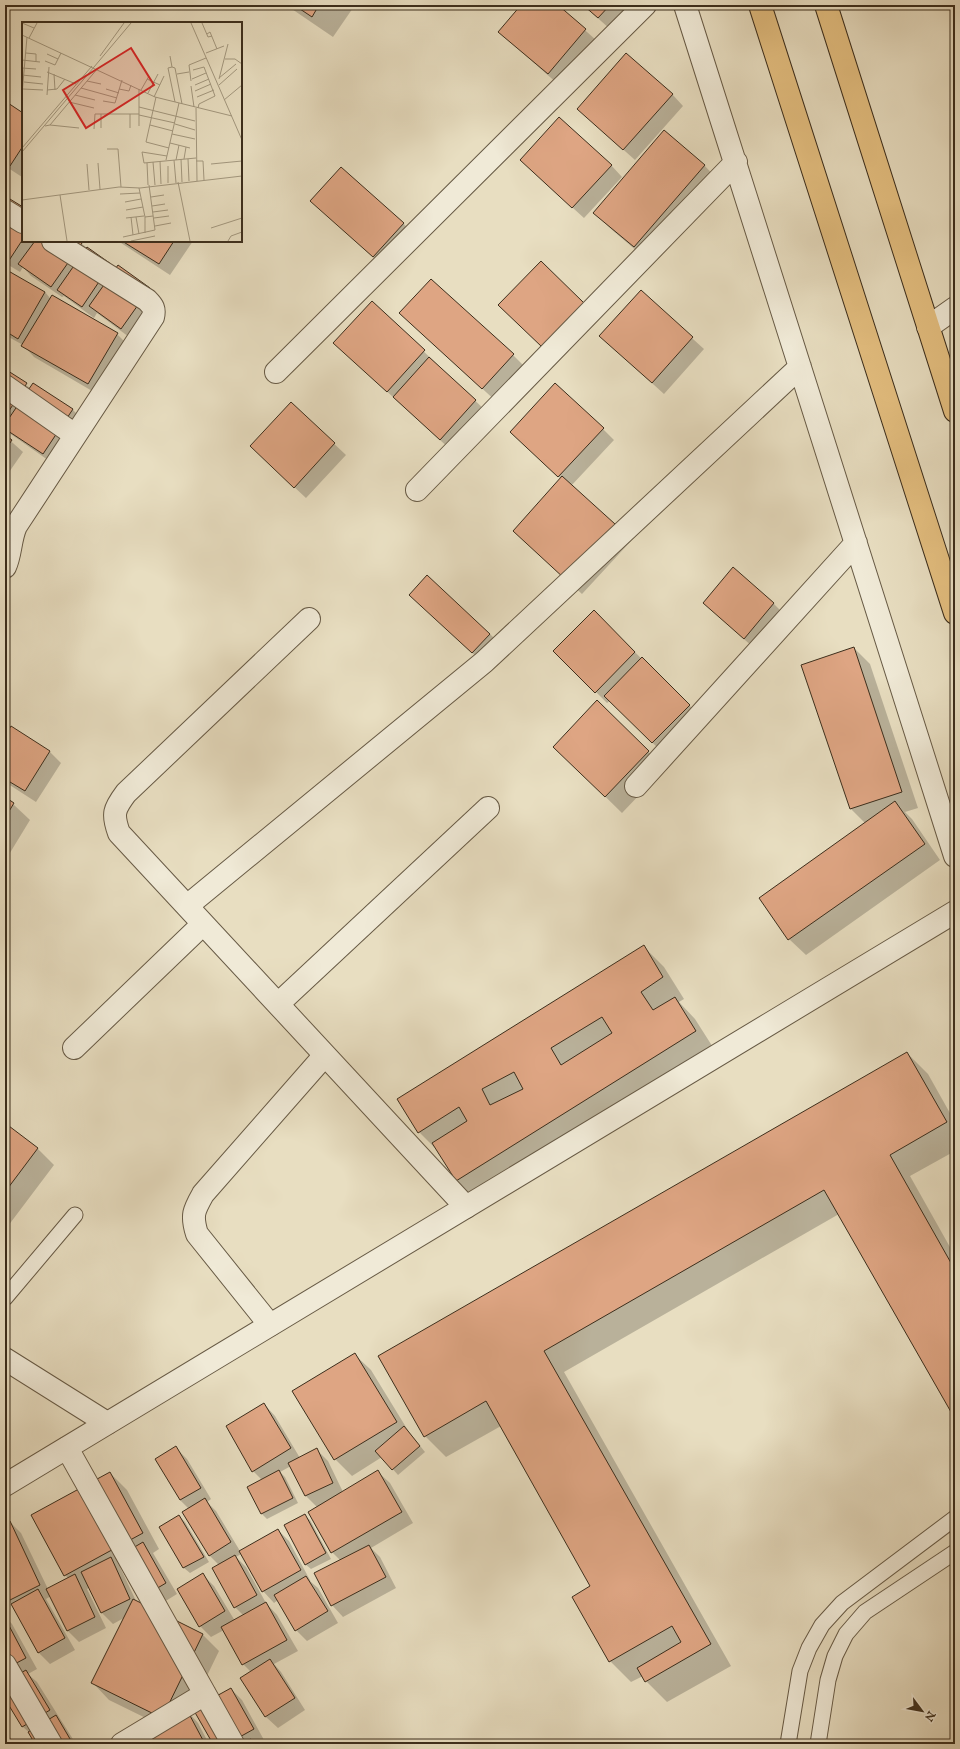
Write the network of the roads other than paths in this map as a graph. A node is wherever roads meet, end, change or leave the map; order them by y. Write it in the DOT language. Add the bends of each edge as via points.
graph roads {
  1 [pos="645,5"];
  2 [pos="686,5"];
  3 [pos="760,5"];
  4 [pos="826,5"];
  5 [pos="736,162"];
  6 [pos="5,211"];
  7 [pos="22,221"];
  8 [pos="55,242"];
  9 [pos="955,308"];
  10 [pos="928,326"];
  11 [pos="800,367"];
  12 [pos="276,372"];
  13 [pos="5,386"];
  14 [pos="955,411"];
  15 [pos="76,434"];
  16 [pos="416,490"];
  17 [pos="8,541"];
  18 [pos="856,543"];
  19 [pos="5,567"];
  20 [pos="955,613"];
  21 [pos="309,619"];
  22 [pos="636,786"];
  23 [pos="488,808"];
  24 [pos="955,856"];
  25 [pos="187,906"];
  26 [pos="955,912"];
  27 [pos="203,924"];
  28 [pos="278,1004"];
  29 [pos="74,1048"];
  30 [pos="325,1055"];
  31 [pos="466,1207"];
  32 [pos="75,1215"];
  33 [pos="5,1298"];
  34 [pos="270,1325"];
  35 [pos="5,1359"];
  36 [pos="107,1423"];
  37 [pos="66,1448"];
  38 [pos="5,1485"];
  39 [pos="955,1518"];
  40 [pos="955,1552"];
  41 [pos="842,1603"];
  42 [pos="860,1617"];
  43 [pos="5,1665"];
  44 [pos="205,1694"];
  45 [pos="51,1744"];
  46 [pos="122,1744"];
  47 [pos="233,1744"];
  48 [pos="788,1744"];
  49 [pos="818,1744"];
  1 -- 12 [label="street"];
  2 -- 5 [label="street"];
  3 -- 20 [label="main road"];
  4 -- 10 [label="main road"];
  5 -- 11 [label="street"];
  5 -- 16 [label="street"];
  6 -- 7 [label="street"];
  8 -- 15 [label="street" via="147,300 153,305 154,311"];
  9 -- 10 [label="street"];
  10 -- 14 [label="main road"];
  11 -- 18 [label="street"];
  11 -- 25 [label="street" via="484,662"];
  13 -- 15 [label="street"];
  15 -- 17 [label="street"];
  17 -- 19 [label="street" via="10,553"];
  18 -- 22 [label="street"];
  18 -- 24 [label="street"];
  21 -- 25 [label="street" via="126,793 116,806 113,818 119,833"];
  23 -- 28 [label="street"];
  25 -- 27 [label="street"];
  26 -- 31 [label="street"];
  27 -- 28 [label="street"];
  27 -- 29 [label="street"];
  28 -- 30 [label="street"];
  30 -- 31 [label="street"];
  30 -- 34 [label="street" via="203,1194 194,1214 193,1221 197,1234"];
  31 -- 34 [label="street"];
  32 -- 33 [label="lane"];
  34 -- 36 [label="street"];
  35 -- 36 [label="street"];
  36 -- 37 [label="street"];
  37 -- 38 [label="street"];
  37 -- 44 [label="street"];
  39 -- 41 [label="lane"];
  40 -- 42 [label="lane"];
  41 -- 42 [label="lane"];
  41 -- 48 [label="lane" via="822,1625 809,1648 800,1672"];
  42 -- 49 [label="lane" via="846,1634 835,1656 828,1680"];
  43 -- 45 [label="street"];
  44 -- 46 [label="street"];
  44 -- 47 [label="street"];
}
